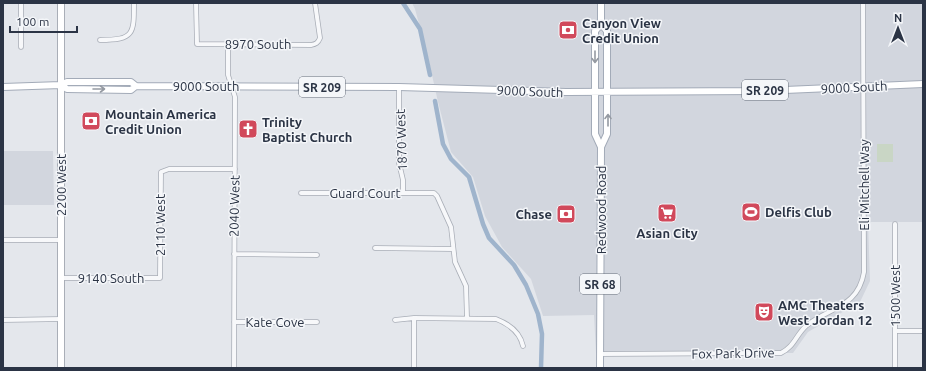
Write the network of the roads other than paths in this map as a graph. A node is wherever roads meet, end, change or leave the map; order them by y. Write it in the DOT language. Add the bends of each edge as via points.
graph roads {
  1 [pos="21,3"];
  2 [pos="61,3"];
  3 [pos="134,3"];
  4 [pos="196,3"];
  5 [pos="315,3"];
  6 [pos="601,3"];
  7 [pos="863,3"];
  8 [pos="601,24"];
  9 [pos="100,40"];
  10 [pos="228,44"];
  11 [pos="21,47"];
  12 [pos="923,84"];
  13 [pos="61,86"];
  14 [pos="231,86"];
  15 [pos="3,87"];
  16 [pos="399,87"];
  17 [pos="863,87"];
  18 [pos="595,92"];
  19 [pos="608,92"];
  20 [pos="601,147"];
  21 [pos="235,169"];
  22 [pos="301,193"];
  23 [pos="403,193"];
  24 [pos="895,224"];
  25 [pos="3,240"];
  26 [pos="61,240"];
  27 [pos="375,248"];
  28 [pos="453,248"];
  29 [pos="234,254"];
  30 [pos="317,254"];
  31 [pos="61,278"];
  32 [pos="160,278"];
  33 [pos="862,283"];
  34 [pos="414,318"];
  35 [pos="467,318"];
  36 [pos="61,319"];
  37 [pos="3,320"];
  38 [pos="395,320"];
  39 [pos="234,322"];
  40 [pos="317,322"];
  41 [pos="896,331"];
  42 [pos="923,331"];
  43 [pos="523,346"];
  44 [pos="600,354"];
  45 [pos="61,368"];
  46 [pos="234,368"];
  47 [pos="414,368"];
  48 [pos="600,368"];
  49 [pos="895,368"];
  1 -- 11 [label="street"];
  2 -- 13 [label="main road, 2200 West"];
  3 -- 9 [label="street" via="134,24 131,33 117,40"];
  4 -- 10 [label="street, 8970 South" via="196,44"];
  5 -- 10 [label="street, 8970 South" via="319,42 311,45"];
  6 -- 8 [label="main road, Redwood Road / SR 68"];
  7 -- 17 [label="street, Eli Mitchell Way"];
  8 -- 18 [label="main road, Redwood Road / SR 68, one-way" via="595,31"];
  8 -- 19 [label="main road, Redwood Road / SR 68" via="607,31"];
  10 -- 14 [label="street, 2040 West" via="228,75"];
  12 -- 17 [label="main road, 9000 South / SR 209"];
  13 -- 14 [label="main road, 9000 South / SR 209" via="67,89 117,90 131,90 136,86"];
  13 -- 15 [label="main road, 9000 South / SR 209"];
  13 -- 26 [label="main road, 2200 West"];
  14 -- 16 [label="main road, 9000 South / SR 209"];
  14 -- 21 [label="street, 2040 West" via="235,97"];
  16 -- 18 [label="main road, 9000 South / SR 209"];
  16 -- 23 [label="street, 1870 West" via="399,163"];
  17 -- 19 [label="main road, 9000 South / SR 209"];
  17 -- 33 [label="street, Eli Mitchell Way"];
  18 -- 19 [label="main road, 9000 South / SR 209"];
  18 -- 20 [label="main road, Redwood Road / SR 68" via="595,134"];
  20 -- 19 [label="main road, Redwood Road / SR 68, one-way" via="608,134"];
  20 -- 44 [label="main road, Redwood Road / SR 68"];
  21 -- 29 [label="street, 2040 West"];
  21 -- 32 [label="street, 2110 West" via="169,169 161,172"];
  22 -- 23 [label="street, Guard Court"];
  23 -- 28 [label="street, Guard Court" via="434,193 437,196 451,226"];
  24 -- 41 [label="street, 1500 West"];
  25 -- 26 [label="street"];
  26 -- 31 [label="main road, 2200 West"];
  27 -- 28 [label="street"];
  28 -- 35 [label="street" via="466,286"];
  29 -- 30 [label="street"];
  29 -- 39 [label="street, 2040 West"];
  31 -- 32 [label="street, 9140 South"];
  31 -- 36 [label="main road, 2200 West"];
  33 -- 44 [label="street, Fox Park Drive" via="849,301 814,320 805,327 791,347 781,353"];
  34 -- 35 [label="street"];
  34 -- 38 [label="street"];
  34 -- 47 [label="street"];
  35 -- 43 [label="street" via="504,322 520,335"];
  36 -- 37 [label="street"];
  36 -- 45 [label="main road, 2200 West"];
  39 -- 40 [label="street, Kate Cove"];
  39 -- 46 [label="street, 2040 West"];
  41 -- 42 [label="street"];
  41 -- 49 [label="street, 1500 West"];
  44 -- 48 [label="main road, Redwood Road / SR 68"];
}
